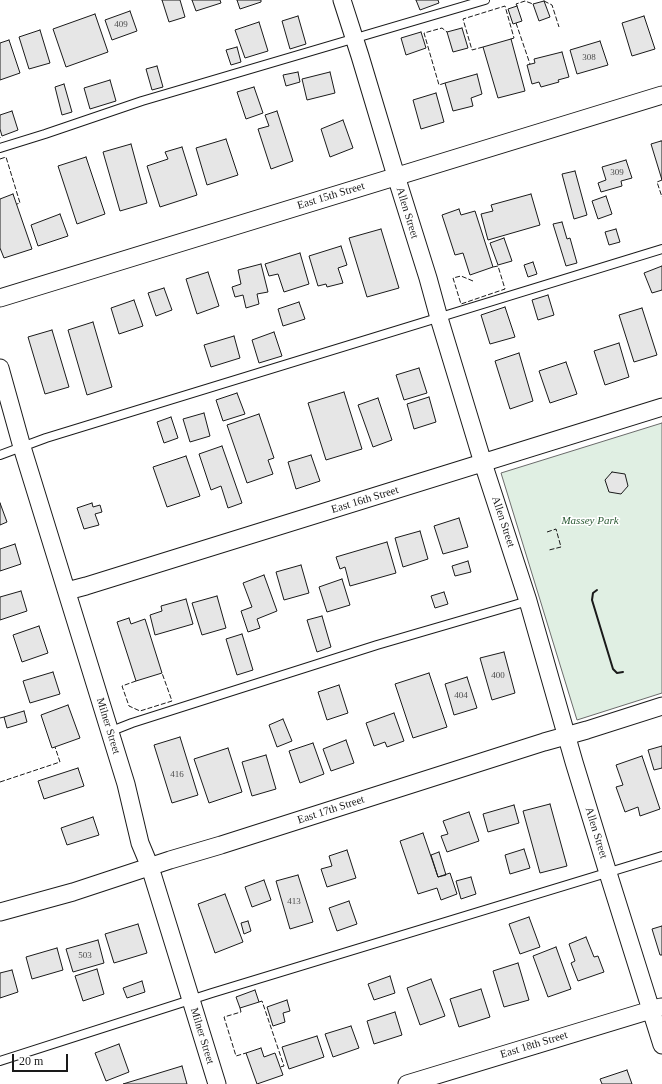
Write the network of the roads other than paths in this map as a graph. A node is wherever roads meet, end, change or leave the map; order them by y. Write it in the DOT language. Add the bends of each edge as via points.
graph roads {
  1 [pos="342,0"];
  2 [pos="485,0"];
  3 [pos="354,38"];
  4 [pos="662,95"];
  5 [pos="0,148"];
  6 [pos="396,176"];
  7 [pos="662,249"];
  8 [pos="0,298"];
  9 [pos="439,318"];
  10 [pos="0,368"];
  11 [pos="662,407"];
  12 [pos="22,447"];
  13 [pos="0,455"];
  14 [pos="483,463"];
  15 [pos="67,591"];
  16 [pos="528,601"];
  17 [pos="662,706"];
  18 [pos="109,732"];
  19 [pos="567,736"];
  20 [pos="662,856"];
  21 [pos="150,867"];
  22 [pos="608,873"];
  23 [pos="2,910"];
  24 [pos="191,1000"];
  25 [pos="657,1009"];
  26 [pos="662,1045"];
  27 [pos="0,1061"];
  28 [pos="217,1084"];
  29 [pos="407,1084"];
  1 -- 3 [label="street, Allen Street"];
  2 -- 3 [label="lane"];
  3 -- 5 [label="lane" via="142,100"];
  3 -- 6 [label="street, Allen Street"];
  4 -- 6 [label="street, East 15th Street"];
  6 -- 8 [label="street, East 15th Street"];
  6 -- 9 [label="street, Allen Street"];
  7 -- 9 [label="lane"];
  9 -- 12 [label="lane"];
  9 -- 14 [label="street, Allen Street"];
  10 -- 12 [label="street, Milner Street"];
  11 -- 14 [label="street, East 16th Street"];
  12 -- 13 [label="lane"];
  12 -- 15 [label="street, Milner Street"];
  14 -- 15 [label="street, East 16th Street"];
  14 -- 16 [label="street, Allen Street"];
  15 -- 18 [label="street, Milner Street"];
  16 -- 18 [label="lane" via="377,645"];
  16 -- 19 [label="street, Allen Street"];
  17 -- 19 [label="street, East 17th Street"];
  18 -- 21 [label="street, Milner Street" via="126,784 140,843"];
  19 -- 21 [label="street, East 17th Street"];
  19 -- 22 [label="street, Allen Street"];
  20 -- 22 [label="lane"];
  21 -- 23 [label="street, East 17th Street" via="72,892"];
  21 -- 24 [label="street, Milner Street"];
  22 -- 24 [label="lane"];
  22 -- 25 [label="street, Allen Street"];
  24 -- 27 [label="lane"];
  24 -- 28 [label="street, Milner Street"];
  25 -- 26 [label="street, Allen Street"];
  25 -- 29 [label="street, East 18th Street"];
}
